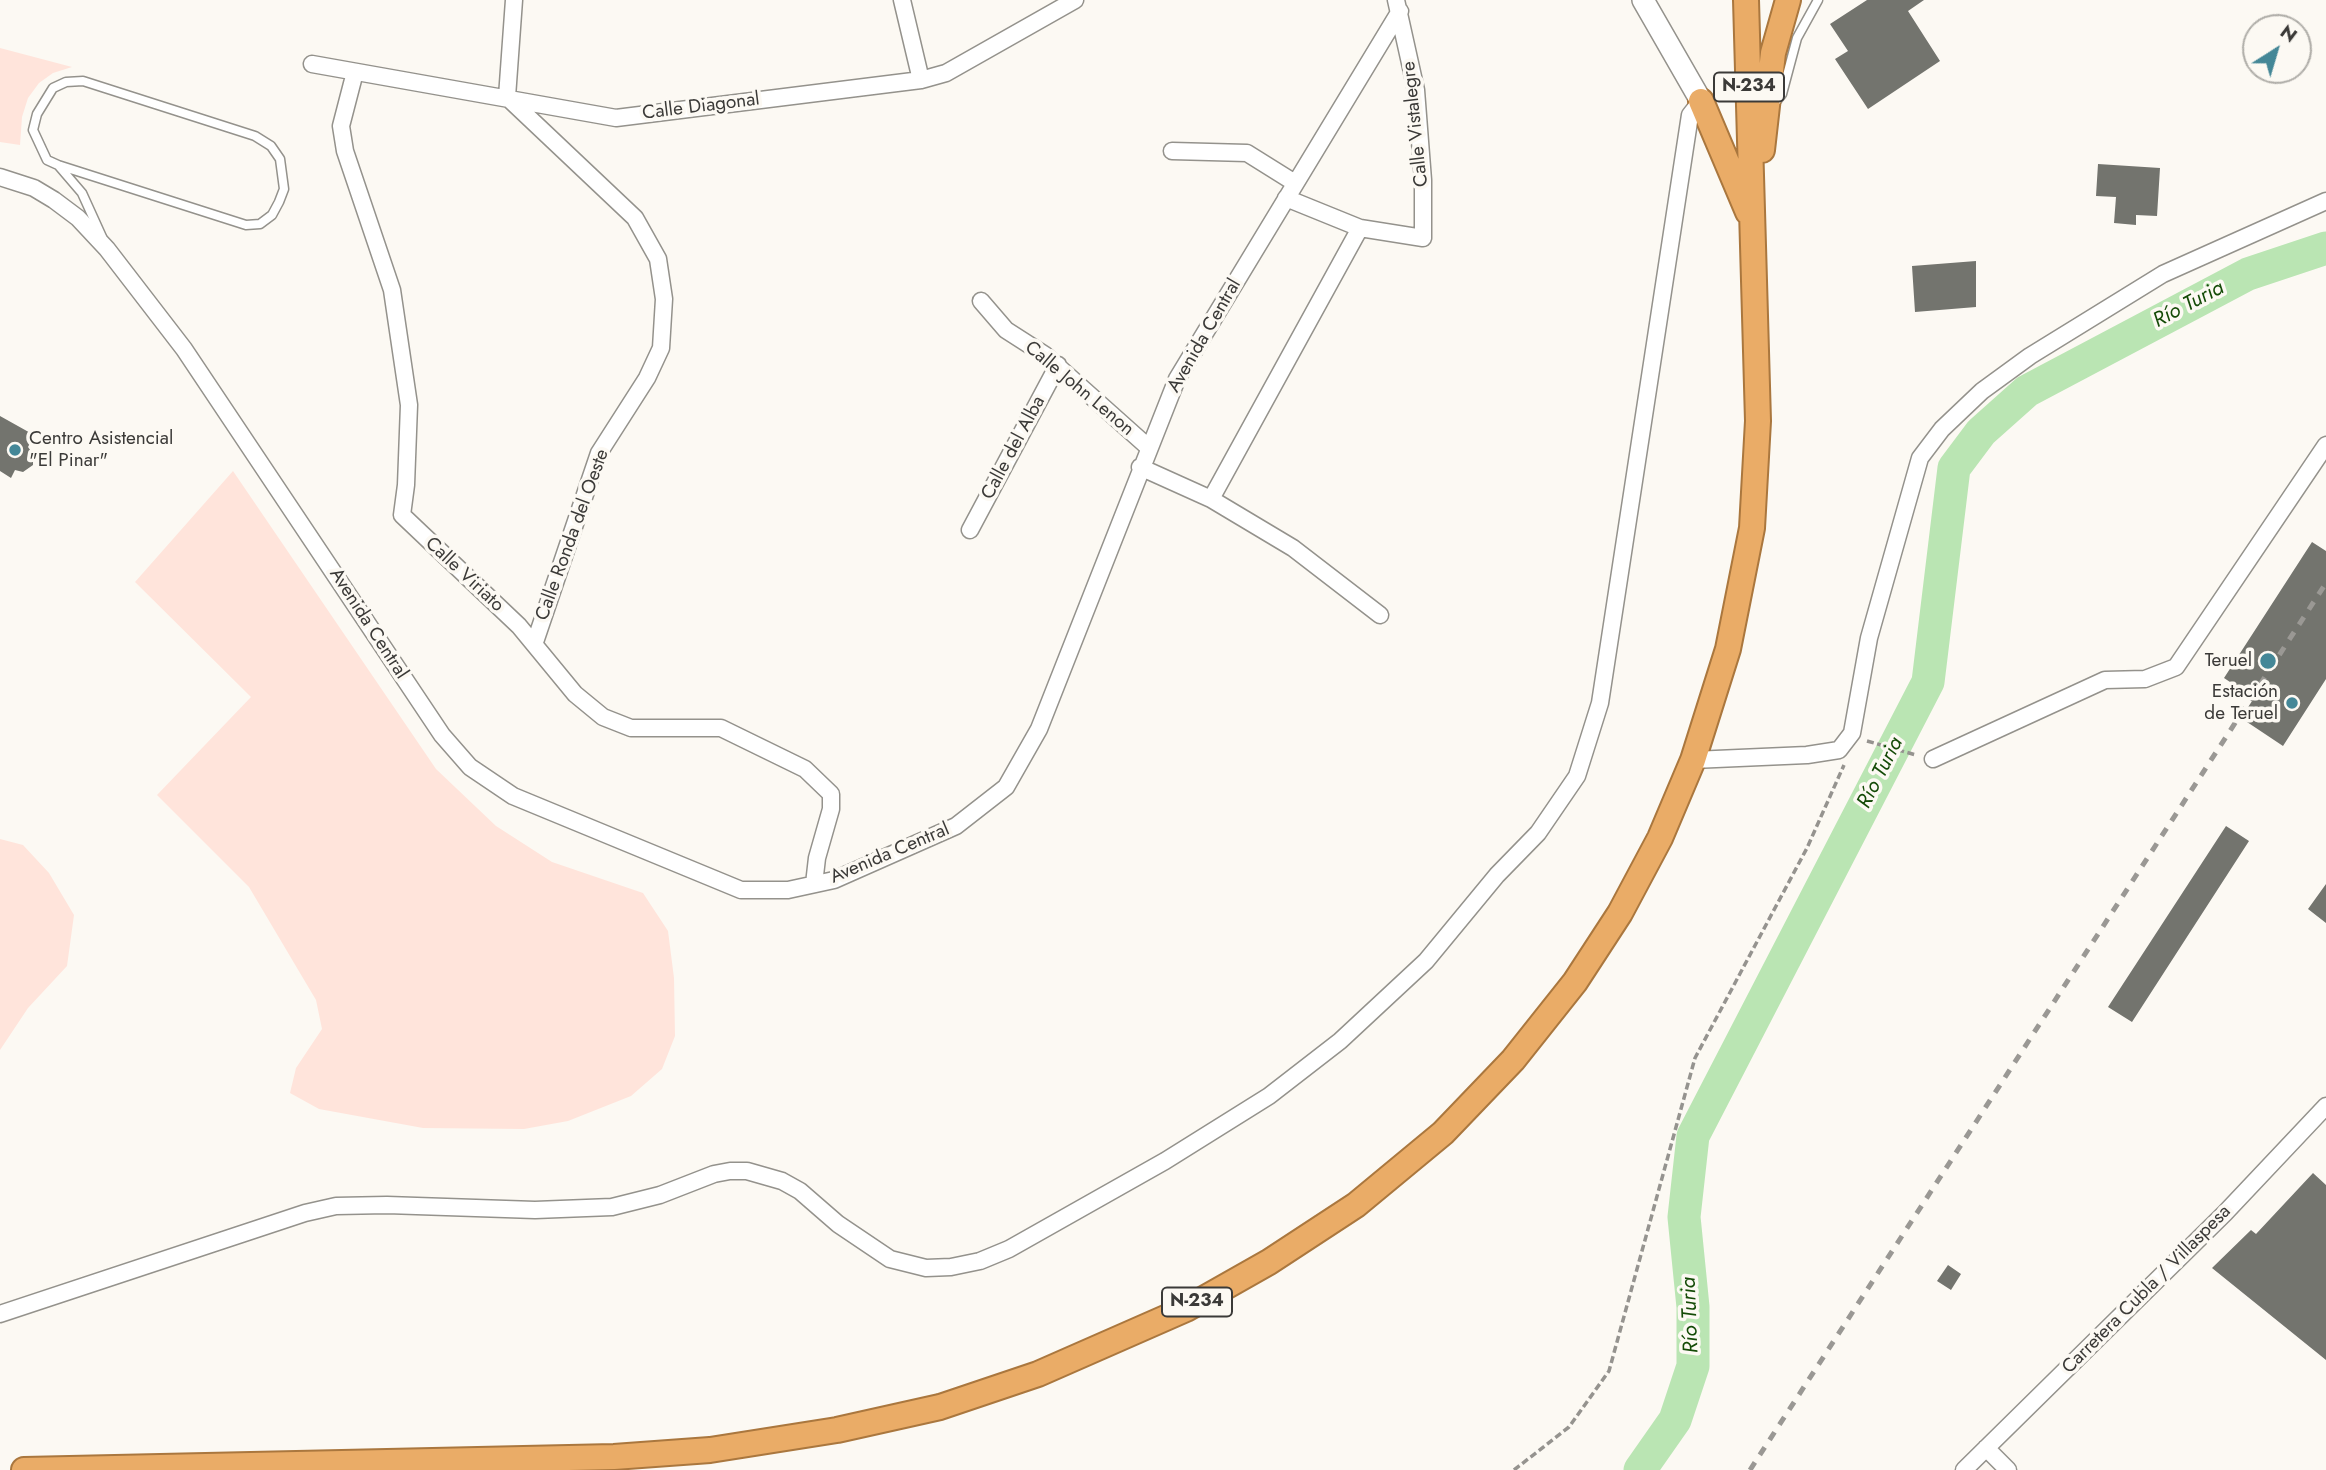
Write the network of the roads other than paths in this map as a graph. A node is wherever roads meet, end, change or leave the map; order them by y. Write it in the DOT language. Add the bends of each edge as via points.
graph roads {
  1 [pos="514,0"];
  2 [pos="902,0"];
  3 [pos="1075,0"];
  4 [pos="1643,0"];
  5 [pos="1746,0"];
  6 [pos="1788,0"];
  7 [pos="1818,0"];
  8 [pos="1398,6"];
  9 [pos="312,64"];
  10 [pos="355,72"];
  11 [pos="920,80"];
  12 [pos="508,97"];
  13 [pos="1701,101"];
  14 [pos="1768,111"];
  15 [pos="1172,151"];
  16 [pos="58,165"];
  17 [pos="1752,173"];
  18 [pos="0,177"];
  19 [pos="1295,183"];
  20 [pos="1286,198"];
  21 [pos="2326,201"];
  22 [pos="1755,225"];
  23 [pos="1360,228"];
  24 [pos="107,249"];
  25 [pos="981,301"];
  26 [pos="1058,366"];
  27 [pos="2326,445"];
  28 [pos="1148,447"];
  29 [pos="1140,467"];
  30 [pos="1211,499"];
  31 [pos="970,530"];
  32 [pos="1380,615"];
  33 [pos="535,642"];
  34 [pos="1933,759"];
  35 [pos="1693,760"];
  36 [pos="814,884"];
  37 [pos="2326,1106"];
  38 [pos="0,1314"];
  39 [pos="1986,1448"];
  40 [pos="24,1470"];
  41 [pos="1964,1470"];
  42 [pos="2008,1470"];
  1 -- 12 [label="street"];
  2 -- 11 [label="street"];
  3 -- 11 [label="street, Calle Diagonal" via="946,73"];
  4 -- 13 [label="main road"];
  5 -- 17 [label="highway, N-234"];
  6 -- 14 [label="highway" via="1773,53"];
  7 -- 14 [label="lane" via="1797,38 1782,94"];
  8 -- 19 [label="street, Avenida Central"];
  8 -- 23 [label="street, Calle Vistalegre" via="1416,90 1423,238"];
  9 -- 10 [label="street, Calle Diagonal"];
  10 -- 12 [label="street, Calle Diagonal"];
  10 -- 33 [label="street, Calle Viriato" via="341,126 345,151 392,290 409,405 402,515"];
  11 -- 12 [label="street, Calle Diagonal" via="616,118"];
  12 -- 33 [label="street, Calle Ronda del Oeste" via="635,218 658,259 664,299 661,348 599,453"];
  13 -- 22 [label="highway"];
  13 -- 38 [label="street" via="1690,115 1600,703 1577,776 1538,833 1497,874 1426,961 1340,1041 1269,1096 1009,1249 951,1267 917,1267 890,1259 782,1181 730,1171 612,1208 336,1206"];
  14 -- 17 [label="highway" via="1765,143"];
  15 -- 19 [label="street" via="1247,153"];
  16 -- 16 [label="lane" via="47,160 37,144 33,130 37,114 53,88 82,80 255,136 280,159 284,189 272,215 260,224 246,225"];
  16 -- 24 [label="lane" via="82,193"];
  17 -- 22 [label="highway, N-234"];
  18 -- 24 [label="street, Avenida Central" via="54,200"];
  19 -- 20 [label="street, Avenida Central"];
  20 -- 23 [label="street"];
  20 -- 28 [label="street, Avenida Central" via="1177,379"];
  21 -- 35 [label="street" via="2163,274 2030,356 1941,429 1920,458 1909,491 1869,638 1852,733 1839,750"];
  22 -- 35 [label="highway, N-234" via="1758,421 1752,528 1728,649"];
  23 -- 30 [label="street"];
  24 -- 36 [label="street, Avenida Central" via="184,349 442,735 470,767 513,796 741,890 788,890"];
  25 -- 26 [label="street, Calle John Lenon" via="1006,330"];
  26 -- 28 [label="street, Calle John Lenon"];
  26 -- 31 [label="street, Calle del Alba"];
  27 -- 34 [label="street" via="2176,667 2145,679 2105,681"];
  28 -- 29 [label="street, Avenida Central"];
  29 -- 30 [label="street"];
  29 -- 36 [label="street, Avenida Central" via="1039,729 1006,787 956,826 834,880"];
  30 -- 32 [label="street" via="1293,548"];
  33 -- 36 [label="street, Calle Viriato" via="575,694 603,716 631,728 721,728 805,769 831,794"];
  35 -- 40 [label="highway, N-234" via="1660,838 1620,913 1575,982 1513,1060 1443,1133 1356,1205 1269,1262 1186,1309 1038,1374 940,1407 837,1430 710,1450 614,1457"];
  37 -- 39 [label="street, Carretera Cubla / Villaspesa" via="2225,1213"];
  39 -- 41 [label="street, Carretera Cubla / Villaspesa"];
  39 -- 42 [label="street"];
}
